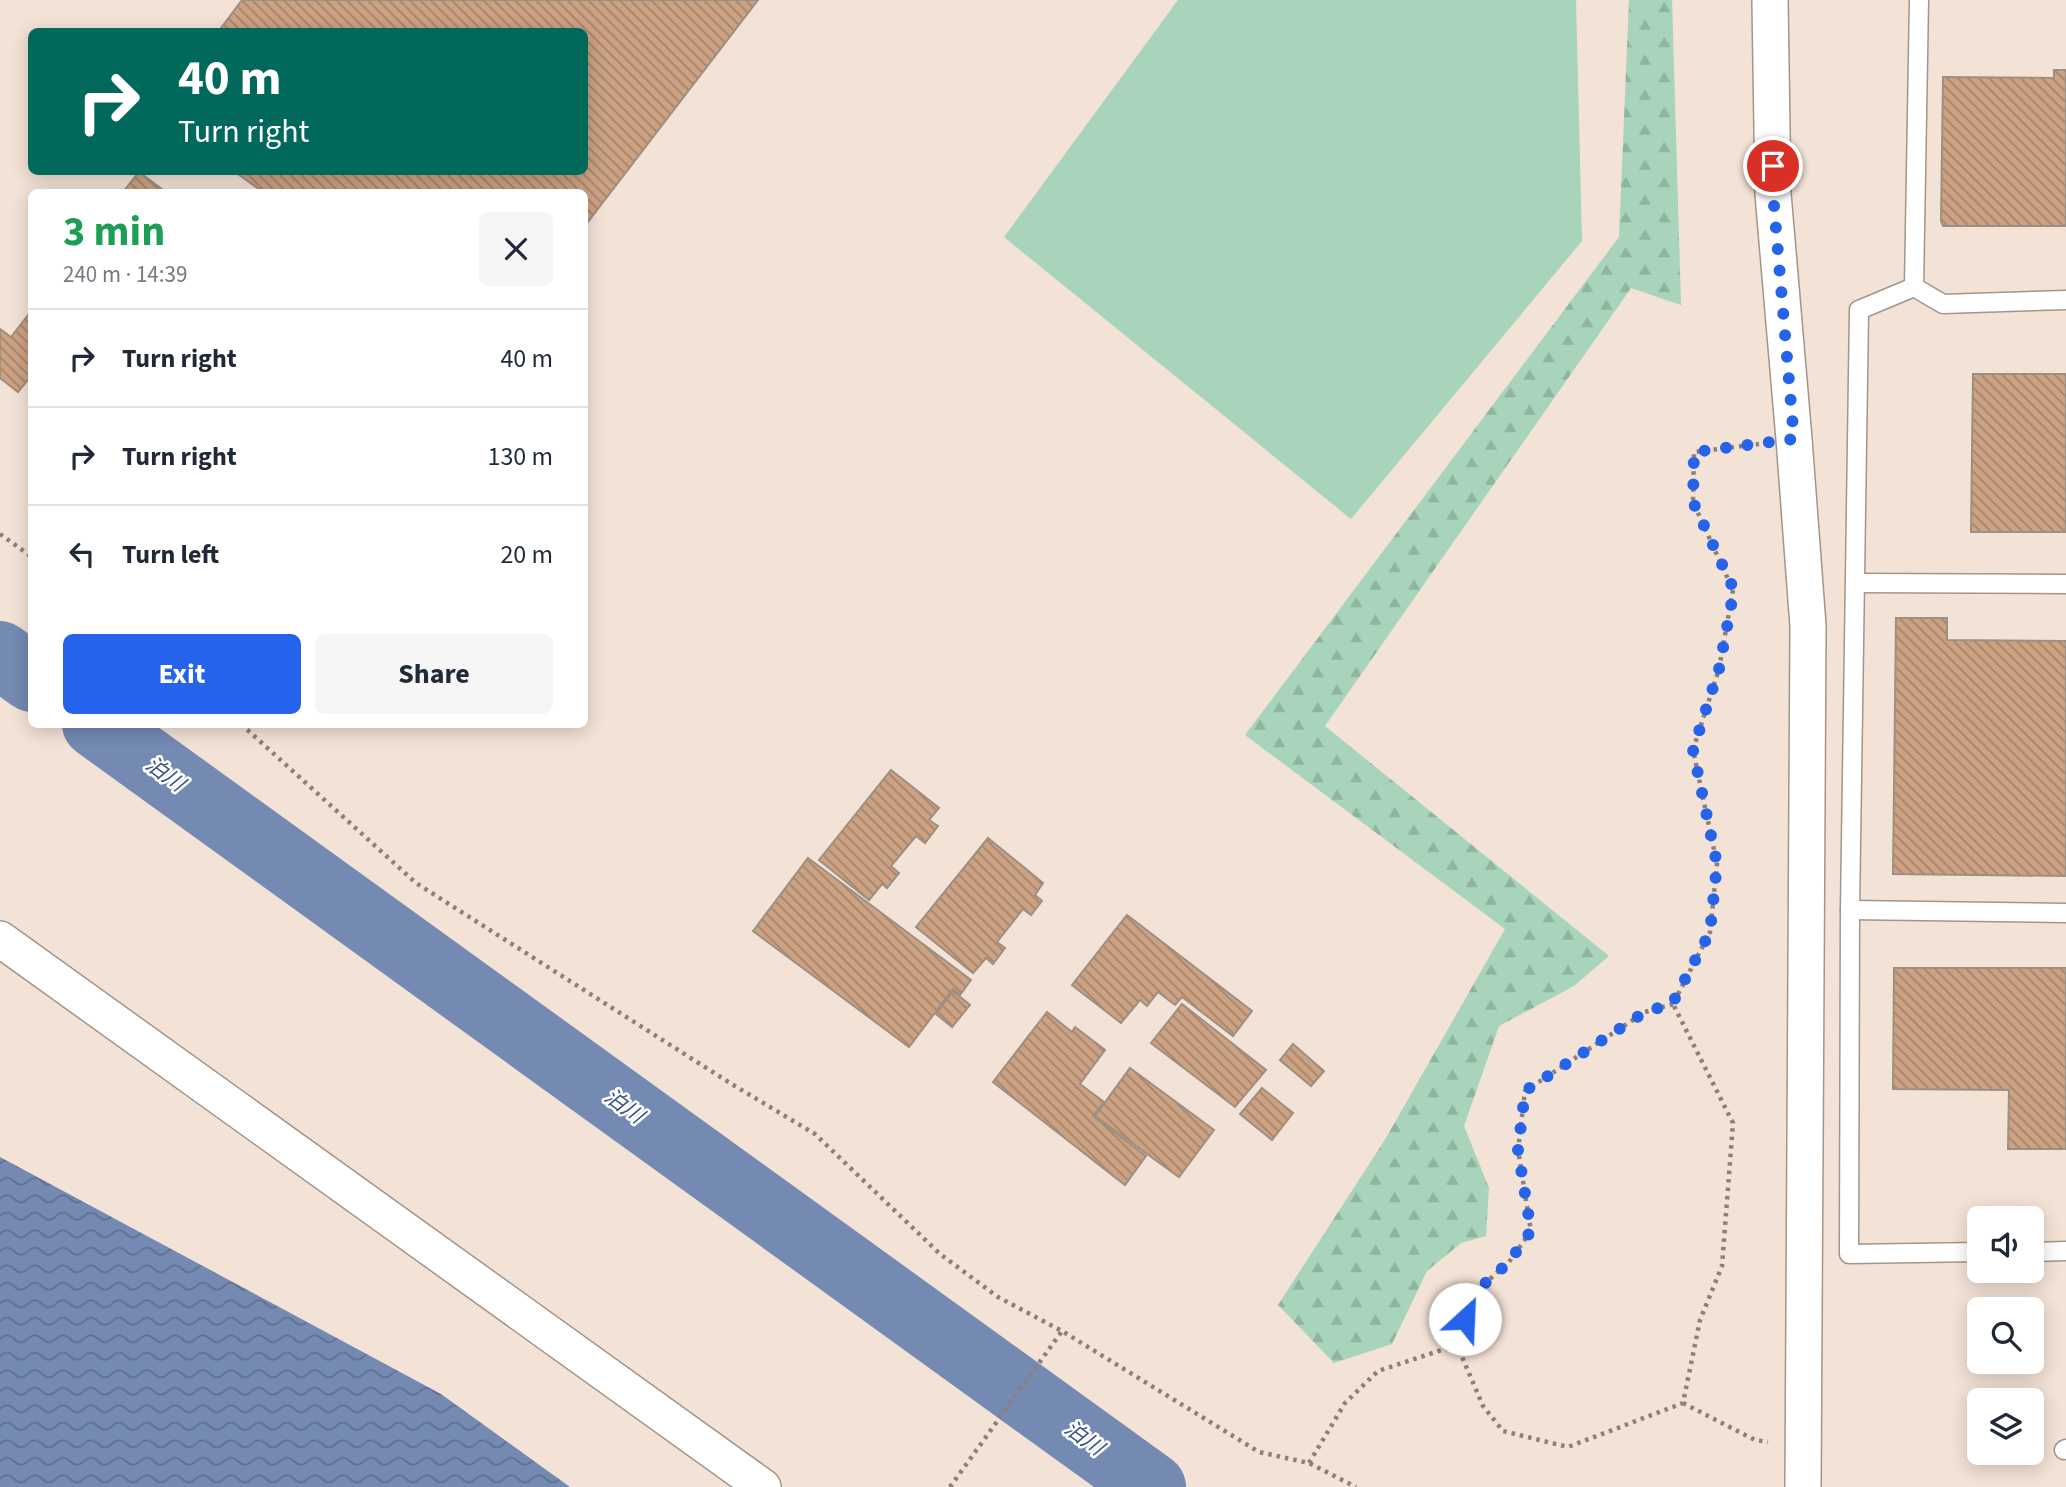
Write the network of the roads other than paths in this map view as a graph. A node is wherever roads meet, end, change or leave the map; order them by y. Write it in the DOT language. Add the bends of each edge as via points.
graph roads {
  1 [pos="1770,0"];
  2 [pos="1919,0"];
  3 [pos="1914,287"];
  4 [pos="2066,300"];
  5 [pos="1856,583"];
  6 [pos="2066,584"];
  7 [pos="1850,910"];
  8 [pos="2066,913"];
  9 [pos="0,939"];
  10 [pos="2066,1251"];
  11 [pos="1967,1252"];
  12 [pos="2044,1252"];
  13 [pos="763,1487"];
  14 [pos="1803,1487"];
  1 -- 14 [label="street" via="1773,194 1808,626"];
  2 -- 3 [label="lane"];
  3 -- 4 [label="lane" via="1943,304"];
  3 -- 5 [label="lane" via="1859,310"];
  5 -- 6 [label="lane"];
  5 -- 7 [label="lane"];
  7 -- 8 [label="lane"];
  7 -- 11 [label="lane" via="1849,1254"];
  9 -- 13 [label="street"];
  10 -- 12 [label="lane"];
}
